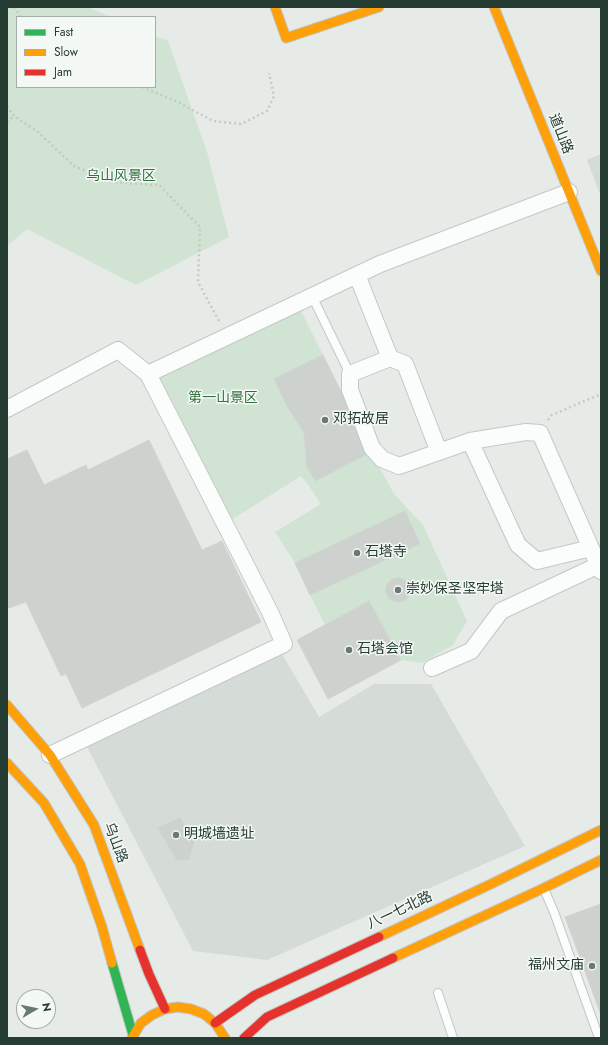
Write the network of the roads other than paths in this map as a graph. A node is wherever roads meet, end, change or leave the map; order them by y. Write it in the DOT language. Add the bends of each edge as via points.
graph roads {
  1 [pos="275,7"];
  2 [pos="379,7"];
  3 [pos="494,7"];
  4 [pos="569,192"];
  5 [pos="601,271"];
  6 [pos="357,275"];
  7 [pos="312,296"];
  8 [pos="390,358"];
  9 [pos="148,374"];
  10 [pos="350,374"];
  11 [pos="7,409"];
  12 [pos="470,441"];
  13 [pos="439,452"];
  14 [pos="591,548"];
  15 [pos="600,567"];
  16 [pos="432,668"];
  17 [pos="7,705"];
  18 [pos="50,755"];
  19 [pos="7,763"];
  20 [pos="601,830"];
  21 [pos="601,860"];
  22 [pos="544,888"];
  23 [pos="438,993"];
  24 [pos="165,1009"];
  25 [pos="215,1023"];
  26 [pos="133,1036"];
  27 [pos="224,1038"];
  28 [pos="244,1038"];
  29 [pos="453,1038"];
  30 [pos="599,1038"];
  1 -- 2 [label="main road" via="286,38"];
  3 -- 4 [label="main road, 道山路"];
  4 -- 5 [label="main road, 道山路"];
  4 -- 6 [label="street"];
  6 -- 7 [label="street"];
  6 -- 8 [label="street"];
  7 -- 9 [label="street"];
  7 -- 10 [label="lane"];
  8 -- 10 [label="street"];
  8 -- 13 [label="street" via="405,364"];
  9 -- 11 [label="street" via="118,350"];
  9 -- 18 [label="street" via="284,644"];
  10 -- 13 [label="street" via="350,390 372,448 382,459 399,466"];
  12 -- 13 [label="street"];
  12 -- 14 [label="street" via="518,545 537,561"];
  12 -- 14 [label="street" via="540,432"];
  14 -- 15 [label="street"];
  15 -- 16 [label="street" via="501,611 471,651"];
  17 -- 18 [label="main road, 乌山路"];
  18 -- 24 [label="main road, 乌山路" via="94,825 149,974"];
  19 -- 26 [label="main road" via="44,803 80,864 102,926"];
  20 -- 25 [label="main road, 八一七北路" via="255,995"];
  21 -- 22 [label="main road"];
  22 -- 28 [label="main road" via="267,1017"];
  22 -- 30 [label="lane"];
  23 -- 29 [label="lane"];
  24 -- 25 [label="main road" via="192,1009"];
  24 -- 26 [label="main road" via="141,1023"];
  25 -- 27 [label="main road"];
}
